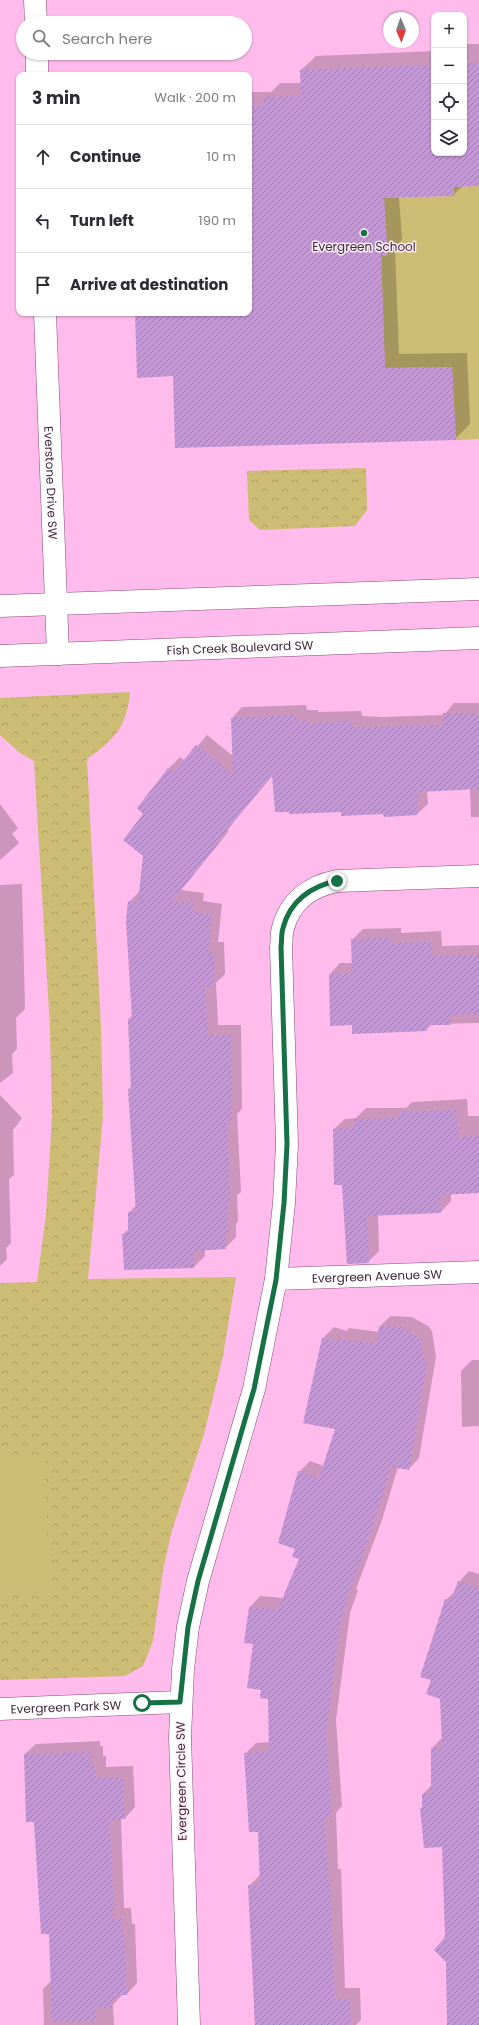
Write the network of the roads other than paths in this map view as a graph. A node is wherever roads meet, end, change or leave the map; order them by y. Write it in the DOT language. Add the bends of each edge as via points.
graph roads {
  1 [pos="35,0"];
  2 [pos="36,16"];
  3 [pos="37,60"];
  4 [pos="37,72"];
  5 [pos="45,316"];
  6 [pos="479,589"];
  7 [pos="56,604"];
  8 [pos="0,606"];
  9 [pos="479,638"];
  10 [pos="58,654"];
  11 [pos="0,656"];
  12 [pos="479,876"];
  13 [pos="479,1272"];
  14 [pos="276,1280"];
  15 [pos="180,1702"];
  16 [pos="0,1709"];
  17 [pos="189,2025"];
  1 -- 2 [label="street"];
  3 -- 4 [label="street"];
  5 -- 7 [label="street, Everstone Drive SW"];
  6 -- 7 [label="street"];
  7 -- 8 [label="street"];
  7 -- 10 [label="street, Everstone Drive SW"];
  9 -- 10 [label="street, Fish Creek Boulevard SW"];
  10 -- 11 [label="street, Fish Creek Boulevard SW"];
  12 -- 14 [label="street, Evergreen Circle SW" via="337,881 309,890 294,906 283,928 281,947 287,1144"];
  13 -- 14 [label="street, Evergreen Avenue SW"];
  14 -- 15 [label="street, Evergreen Circle SW" via="254,1389 198,1581 188,1627"];
  15 -- 16 [label="street, Evergreen Park SW"];
  15 -- 17 [label="street, Evergreen Circle SW"];
}
